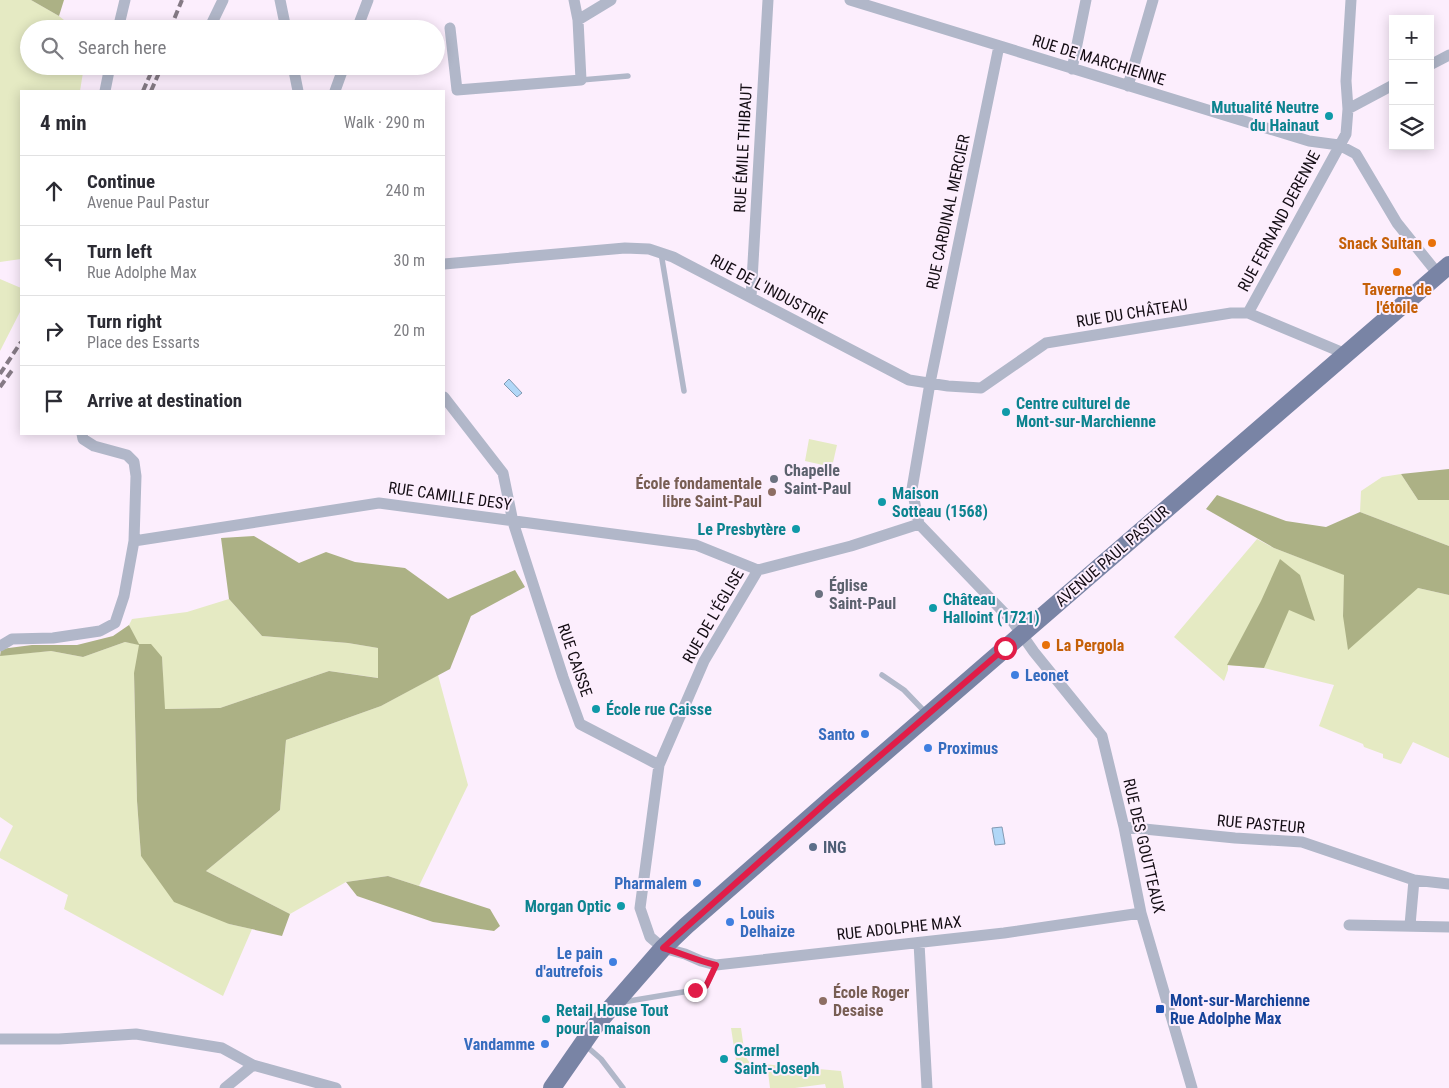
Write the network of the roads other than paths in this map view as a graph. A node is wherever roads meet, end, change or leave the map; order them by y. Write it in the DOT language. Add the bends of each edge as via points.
graph roads {
  1 [pos="125,0"];
  2 [pos="223,0"];
  3 [pos="280,0"];
  4 [pos="368,0"];
  5 [pos="574,0"];
  6 [pos="611,0"];
  7 [pos="768,0"];
  8 [pos="850,0"];
  9 [pos="1086,0"];
  10 [pos="1153,0"];
  11 [pos="1351,0"];
  12 [pos="120,20"];
  13 [pos="213,20"];
  14 [pos="284,20"];
  15 [pos="360,20"];
  16 [pos="578,20"];
  17 [pos="450,28"];
  18 [pos="999,46"];
  19 [pos="1449,55"];
  20 [pos="1434,63"];
  21 [pos="1072,68"];
  22 [pos="108,75"];
  23 [pos="295,75"];
  24 [pos="341,75"];
  25 [pos="628,76"];
  26 [pos="581,80"];
  27 [pos="1128,86"];
  28 [pos="1389,87"];
  29 [pos="105,90"];
  30 [pos="298,90"];
  31 [pos="335,90"];
  32 [pos="1348,109"];
  33 [pos="1339,145"];
  34 [pos="662,252"];
  35 [pos="445,264"];
  36 [pos="1444,269"];
  37 [pos="750,298"];
  38 [pos="1248,313"];
  39 [pos="1346,354"];
  40 [pos="930,383"];
  41 [pos="684,391"];
  42 [pos="445,398"];
  43 [pos="82,435"];
  44 [pos="513,522"];
  45 [pos="920,524"];
  46 [pos="134,541"];
  47 [pos="758,570"];
  48 [pos="1021,634"];
  49 [pos="0,646"];
  50 [pos="882,675"];
  51 [pos="928,715"];
  52 [pos="659,765"];
  53 [pos="1124,828"];
  54 [pos="1414,880"];
  55 [pos="1449,884"];
  56 [pos="1141,913"];
  57 [pos="1349,924"];
  58 [pos="1410,925"];
  59 [pos="1449,927"];
  60 [pos="919,943"];
  61 [pos="663,948"];
  62 [pos="716,965"];
  63 [pos="616,1003"];
  64 [pos="0,1039"];
  65 [pos="583,1043"];
  66 [pos="252,1065"];
  67 [pos="226,1088"];
  68 [pos="336,1088"];
  69 [pos="552,1088"];
  70 [pos="623,1088"];
  71 [pos="927,1088"];
  72 [pos="1192,1088"];
  1 -- 12 [label="street"];
  2 -- 13 [label="street"];
  3 -- 14 [label="street"];
  4 -- 15 [label="street"];
  5 -- 16 [label="street"];
  6 -- 16 [label="street"];
  7 -- 37 [label="street, RUE ÉMILE THIBAUT"];
  8 -- 18 [label="street, RUE DE MARCHIENNE"];
  9 -- 21 [label="street"];
  10 -- 27 [label="street"];
  11 -- 32 [label="street, RUE FERNAND DERENNE" via="1346,82"];
  16 -- 26 [label="street"];
  17 -- 26 [label="street" via="457,90"];
  18 -- 21 [label="street, RUE DE MARCHIENNE"];
  18 -- 40 [label="street, RUE CARDINAL MERCIER"];
  19 -- 20 [label="street"];
  21 -- 27 [label="street, RUE DE MARCHIENNE"];
  22 -- 29 [label="street"];
  23 -- 30 [label="street"];
  24 -- 31 [label="street"];
  25 -- 26 [label="lane"];
  27 -- 33 [label="street, RUE DE MARCHIENNE" via="1310,141"];
  28 -- 32 [label="street"];
  32 -- 33 [label="street, RUE FERNAND DERENNE" via="1346,134"];
  33 -- 36 [label="street" via="1356,154 1397,222"];
  33 -- 38 [label="street, RUE FERNAND DERENNE"];
  34 -- 35 [label="street, RUE DE L'INDUSTRIE" via="625,248"];
  34 -- 37 [label="street, RUE DE L'INDUSTRIE"];
  34 -- 41 [label="lane"];
  36 -- 39 [label="main road, AVENUE PAUL PASTUR"];
  37 -- 40 [label="street, RUE DE L'INDUSTRIE" via="909,380"];
  38 -- 39 [label="street, RUE DU CHÂTEAU"];
  38 -- 40 [label="street, RUE DU CHÂTEAU" via="1046,343 981,388"];
  39 -- 48 [label="main road, AVENUE PAUL PASTUR"];
  40 -- 45 [label="street" via="912,489"];
  42 -- 44 [label="street, RUE CAISSE" via="503,473"];
  43 -- 46 [label="street" via="94,446 127,455 134,462"];
  44 -- 46 [label="street, RUE CAMILLE DESY" via="379,503"];
  44 -- 47 [label="street, RUE CAMILLE DESY" via="696,545"];
  44 -- 52 [label="street, RUE CAISSE" via="562,678 580,724"];
  45 -- 47 [label="street, RUE DE L'ÉGLISE"];
  45 -- 48 [label="street"];
  46 -- 49 [label="street" via="124,596 115,623 100,631 53,638 12,639"];
  47 -- 52 [label="street, RUE DE L'ÉGLISE" via="704,661"];
  48 -- 51 [label="main road, AVENUE PAUL PASTUR"];
  48 -- 53 [label="street, RUE DES GOUTTEAUX" via="1102,736"];
  50 -- 51 [label="lane" via="904,690"];
  51 -- 61 [label="main road, AVENUE PAUL PASTUR"];
  52 -- 61 [label="street, RUE DE L'ÉGLISE" via="640,908 650,937"];
  53 -- 54 [label="street, RUE PASTEUR" via="1302,842"];
  53 -- 56 [label="street, RUE DES GOUTTEAUX"];
  54 -- 55 [label="street, RUE PASTEUR"];
  54 -- 58 [label="street"];
  56 -- 60 [label="street, RUE ADOLPHE MAX"];
  56 -- 72 [label="street, RUE DES GOUTTEAUX"];
  57 -- 58 [label="street"];
  58 -- 59 [label="street"];
  60 -- 62 [label="street, RUE ADOLPHE MAX"];
  60 -- 71 [label="street"];
  61 -- 62 [label="street, RUE ADOLPHE MAX"];
  61 -- 63 [label="main road, AVENUE PAUL PASTUR"];
  62 -- 63 [label="lane" via="706,986"];
  63 -- 65 [label="main road, AVENUE PAUL PASTUR"];
  64 -- 66 [label="street" via="136,1034 222,1048"];
  65 -- 69 [label="main road, AVENUE PAUL PASTUR"];
  65 -- 70 [label="lane" via="602,1059"];
  66 -- 67 [label="street"];
  66 -- 68 [label="street"];
}
